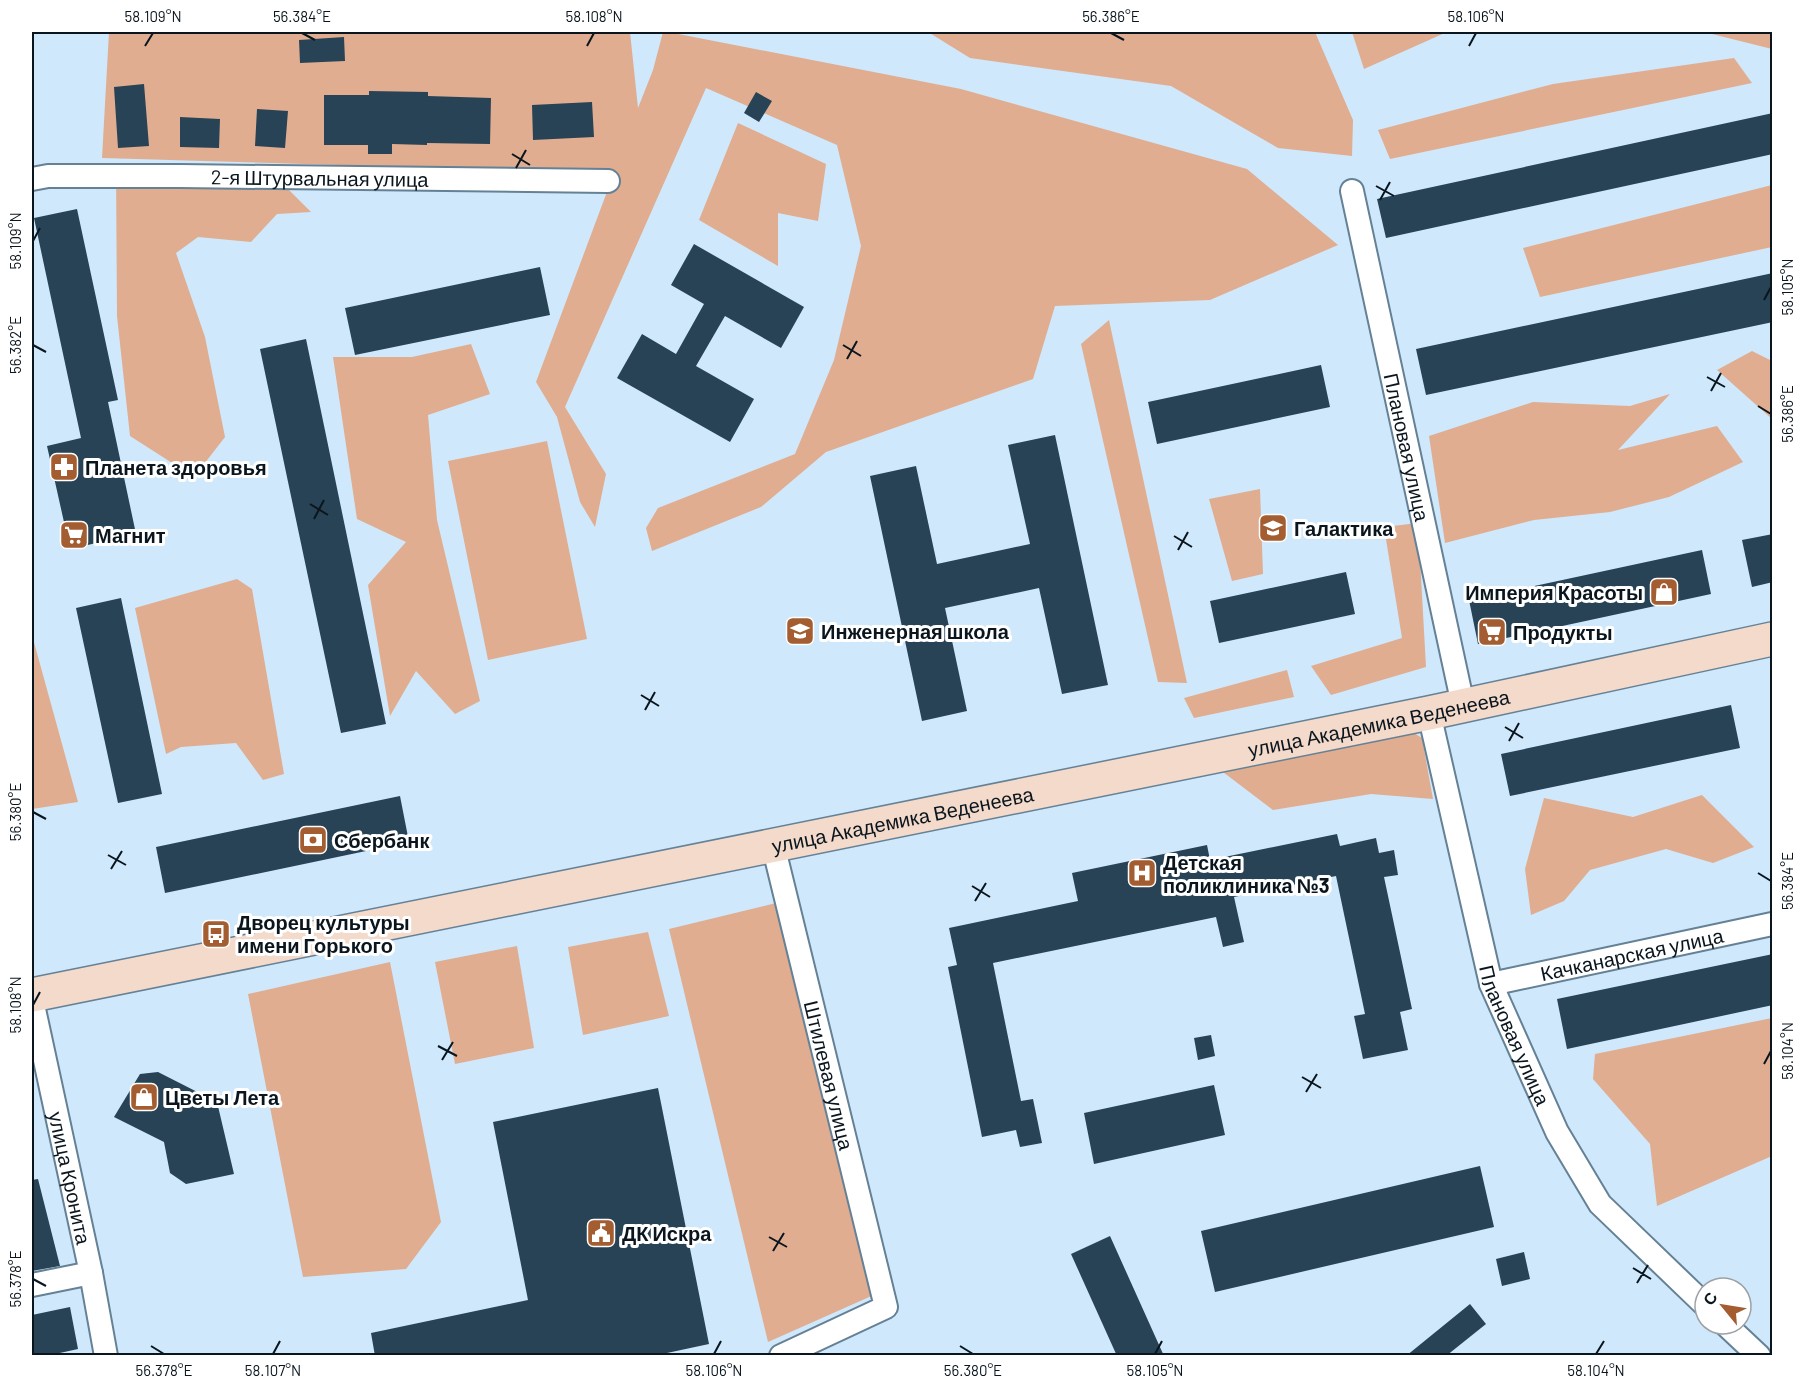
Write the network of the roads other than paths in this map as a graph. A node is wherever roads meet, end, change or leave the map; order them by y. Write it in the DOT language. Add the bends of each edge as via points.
graph roads {
  1 [pos="32,179"];
  2 [pos="608,181"];
  3 [pos="1352,191"];
  4 [pos="1773,639"];
  5 [pos="1463,705"];
  6 [pos="1429,713"];
  7 [pos="773,845"];
  8 [pos="1773,924"];
  9 [pos="1491,984"];
  10 [pos="32,994"];
  11 [pos="32,1000"];
  12 [pos="91,1273"];
  13 [pos="32,1285"];
  14 [pos="1693,1293"];
  15 [pos="1738,1336"];
  16 [pos="106,1356"];
  17 [pos="781,1356"];
  18 [pos="1759,1356"];
  1 -- 2 [label="street, 2-я Штурвальная улица" via="180,176"];
  3 -- 5 [label="street, Плановая улица"];
  4 -- 5 [label="street, улица Академика Веденеева"];
  5 -- 6 [label="street, улица Академика Веденеева"];
  6 -- 7 [label="street, улица Академика Веденеева"];
  6 -- 9 [label="street, Плановая улица"];
  7 -- 10 [label="street, улица Академика Веденеева"];
  7 -- 17 [label="street, Штилевая улица" via="886,1307"];
  8 -- 9 [label="street, Качканарская улица"];
  9 -- 14 [label="street, Плановая улица" via="1557,1132 1600,1204"];
  11 -- 12 [label="street, улица Кронита"];
  12 -- 13 [label="street"];
  12 -- 16 [label="street, улица Кронита"];
  15 -- 18 [label="street"];
}
